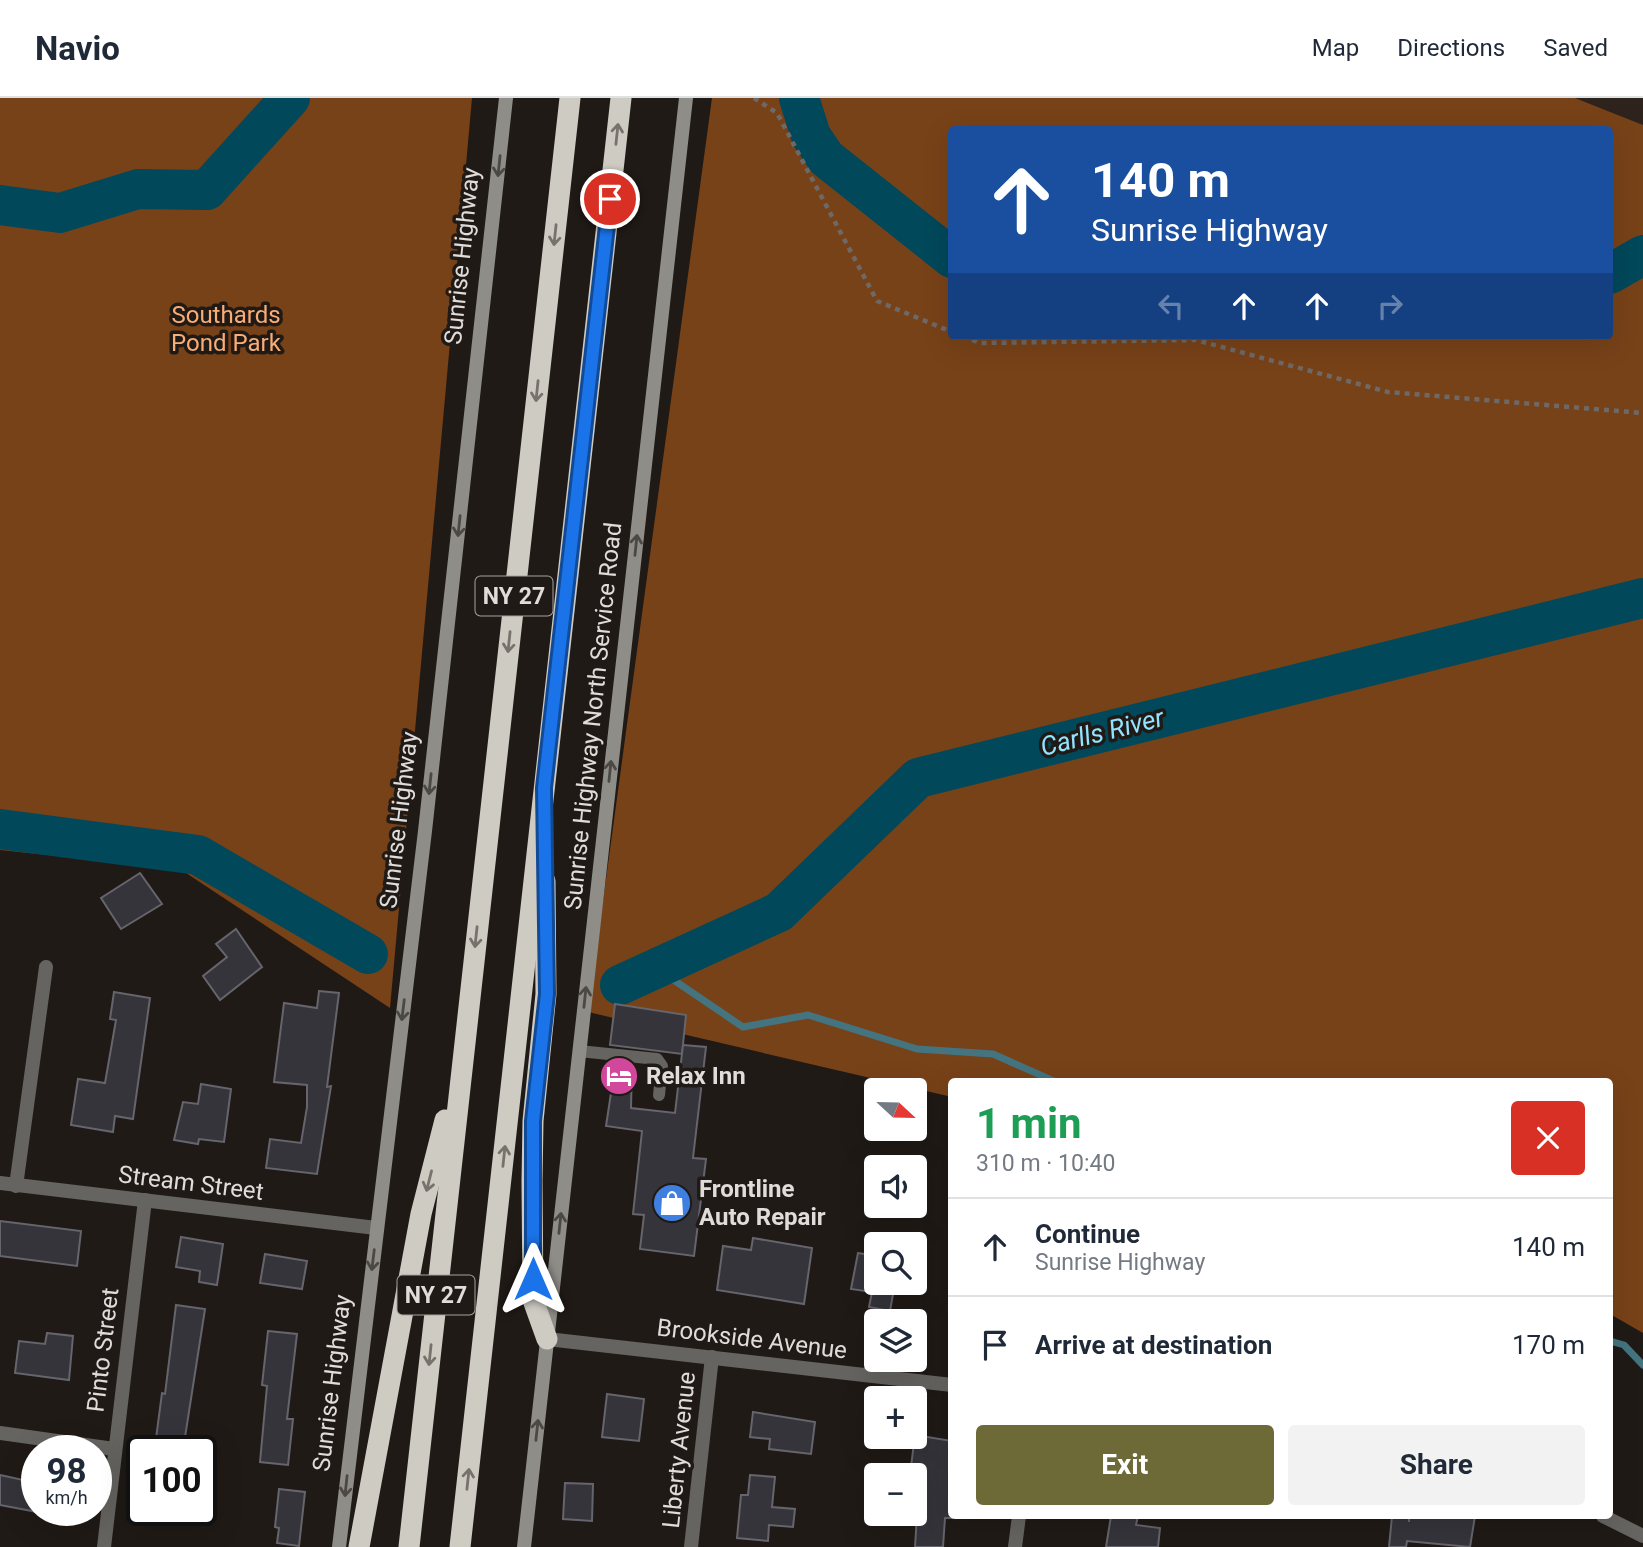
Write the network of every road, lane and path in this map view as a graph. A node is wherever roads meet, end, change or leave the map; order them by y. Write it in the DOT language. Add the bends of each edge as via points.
graph roads {
  1 [pos="506,98"];
  2 [pos="570,98"];
  3 [pos="621,98"];
  4 [pos="685,98"];
  5 [pos="754,98"];
  6 [pos="948,330"];
  7 [pos="973,340"];
  8 [pos="1196,340"];
  9 [pos="1196,340"];
  10 [pos="1643,413"];
  11 [pos="544,788"];
  12 [pos="46,967"];
  13 [pos="464,1044"];
  14 [pos="579,1051"];
  15 [pos="659,1096"];
  16 [pos="0,1183"];
  17 [pos="16,1186"];
  18 [pos="145,1200"];
  19 [pos="376,1228"];
  20 [pos="547,1339"];
  21 [pos="712,1357"];
  22 [pos="948,1385"];
  23 [pos="0,1433"];
  24 [pos="114,1449"];
  25 [pos="1019,1519"];
  26 [pos="1608,1519"];
  27 [pos="1643,1536"];
  28 [pos="104,1547"];
  29 [pos="339,1547"];
  30 [pos="359,1547"];
  31 [pos="408,1547"];
  32 [pos="460,1547"];
  33 [pos="524,1547"];
  34 [pos="691,1547"];
  35 [pos="1015,1547"];
  1 -- 19 [label="main road, Sunrise Highway, one-way"];
  2 -- 13 [label="highway, NY 27, one-way"];
  11 -- 3 [label="highway, NY 27, one-way"];
  14 -- 4 [label="main road, Sunrise Highway North Service Road, one-way"];
  5 -- 6 [label="path" via="777,113 877,301"];
  7 -- 8 [label="path"];
  9 -- 10 [label="path" via="1388,392"];
  11 -- 20 [label="highway" via="547,994 531,1181 533,1300"];
  32 -- 11 [label="highway, NY 27, one-way"];
  12 -- 17 [label="street"];
  13 -- 30 [label="highway, one-way" via="421,1214"];
  13 -- 31 [label="highway, NY 27, one-way"];
  14 -- 15 [label="lane" via="657,1059 662,1066"];
  20 -- 14 [label="main road, Sunrise Highway North Service Road, one-way"];
  16 -- 17 [label="street, Stream Street"];
  17 -- 18 [label="street, Stream Street"];
  18 -- 19 [label="street, Stream Street"];
  18 -- 24 [label="street, Pinto Street"];
  19 -- 29 [label="main road, Sunrise Highway, one-way"];
  20 -- 21 [label="street, Brookside Avenue"];
  33 -- 20 [label="main road, one-way"];
  21 -- 22 [label="street, Brookside Avenue"];
  21 -- 34 [label="street, Liberty Avenue"];
  23 -- 24 [label="street"];
  24 -- 28 [label="street, Pinto Street"];
  25 -- 35 [label="street"];
  26 -- 27 [label="street"];
}
